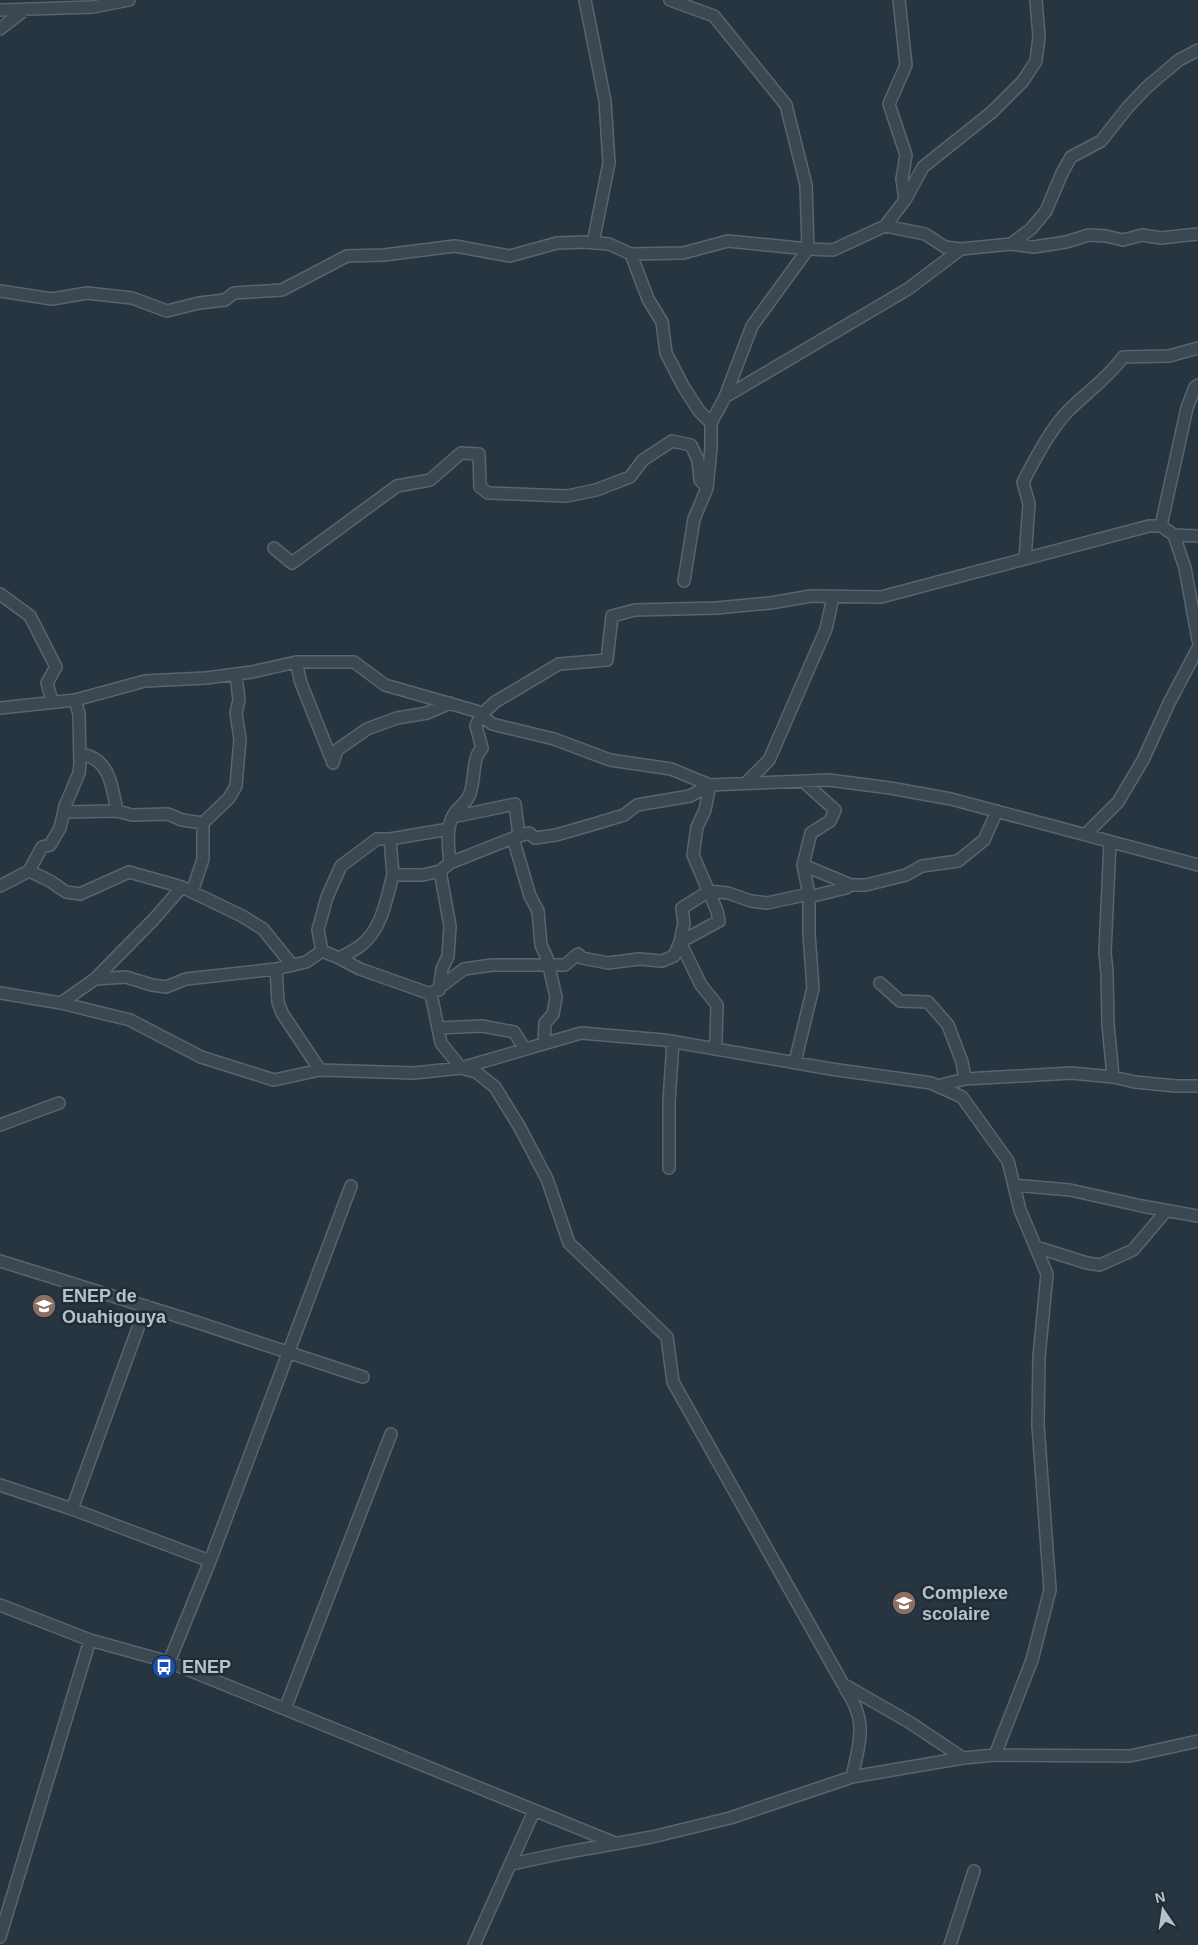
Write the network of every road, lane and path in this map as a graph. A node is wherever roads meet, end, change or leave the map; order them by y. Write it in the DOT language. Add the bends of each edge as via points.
graph roads {
  1 [pos="128,0"];
  2 [pos="585,0"];
  3 [pos="670,0"];
  4 [pos="899,0"];
  5 [pos="1036,0"];
  6 [pos="26,9"];
  7 [pos="0,10"];
  8 [pos="0,29"];
  9 [pos="1198,50"];
  10 [pos="905,200"];
  11 [pos="885,226"];
  12 [pos="1198,234"];
  13 [pos="593,243"];
  14 [pos="1011,244"];
  15 [pos="808,249"];
  16 [pos="961,249"];
  17 [pos="630,254"];
  18 [pos="0,292"];
  19 [pos="1198,348"];
  20 [pos="1198,385"];
  21 [pos="725,397"];
  22 [pos="712,423"];
  23 [pos="707,488"];
  24 [pos="1161,526"];
  25 [pos="1174,534"];
  26 [pos="1198,536"];
  27 [pos="274,548"];
  28 [pos="1025,559"];
  29 [pos="684,581"];
  30 [pos="0,594"];
  31 [pos="833,597"];
  32 [pos="1198,640"];
  33 [pos="1198,648"];
  34 [pos="296,662"];
  35 [pos="236,674"];
  36 [pos="75,700"];
  37 [pos="52,702"];
  38 [pos="450,704"];
  39 [pos="0,708"];
  40 [pos="481,715"];
  41 [pos="80,754"];
  42 [pos="747,782"];
  43 [pos="804,782"];
  44 [pos="710,785"];
  45 [pos="117,810"];
  46 [pos="997,811"];
  47 [pos="64,812"];
  48 [pos="453,817"];
  49 [pos="203,823"];
  50 [pos="449,829"];
  51 [pos="1085,835"];
  52 [pos="516,837"];
  53 [pos="390,839"];
  54 [pos="1110,842"];
  55 [pos="450,863"];
  56 [pos="803,865"];
  57 [pos="1198,865"];
  58 [pos="29,871"];
  59 [pos="440,871"];
  60 [pos="393,875"];
  61 [pos="851,885"];
  62 [pos="0,886"];
  63 [pos="187,889"];
  64 [pos="709,891"];
  65 [pos="809,895"];
  66 [pos="680,942"];
  67 [pos="322,952"];
  68 [pos="339,958"];
  69 [pos="548,965"];
  70 [pos="292,966"];
  71 [pos="276,969"];
  72 [pos="95,979"];
  73 [pos="880,983"];
  74 [pos="435,992"];
  75 [pos="0,993"];
  76 [pos="61,1003"];
  77 [pos="438,1028"];
  78 [pos="673,1042"];
  79 [pos="544,1044"];
  80 [pos="714,1048"];
  81 [pos="525,1049"];
  82 [pos="795,1062"];
  83 [pos="461,1068"];
  84 [pos="320,1070"];
  85 [pos="1113,1077"];
  86 [pos="965,1079"];
  87 [pos="937,1086"];
  88 [pos="1198,1086"];
  89 [pos="59,1103"];
  90 [pos="0,1125"];
  91 [pos="669,1168"];
  92 [pos="1014,1185"];
  93 [pos="351,1186"];
  94 [pos="1166,1211"];
  95 [pos="1198,1216"];
  96 [pos="1036,1247"];
  97 [pos="0,1261"];
  98 [pos="146,1306"];
  99 [pos="288,1352"];
  100 [pos="363,1377"];
  101 [pos="391,1434"];
  102 [pos="0,1486"];
  103 [pos="72,1509"];
  104 [pos="210,1562"];
  105 [pos="0,1605"];
  106 [pos="90,1640"];
  107 [pos="169,1662"];
  108 [pos="843,1684"];
  109 [pos="285,1709"];
  110 [pos="1198,1742"];
  111 [pos="995,1756"];
  112 [pos="963,1758"];
  113 [pos="852,1777"];
  114 [pos="534,1811"];
  115 [pos="615,1844"];
  116 [pos="512,1864"];
  117 [pos="974,1872"];
  118 [pos="0,1937"];
  119 [pos="474,1945"];
  120 [pos="950,1945"];
  1 -- 6 [label="street" via="93,7"];
  2 -- 13 [label="street" via="605,100 609,163"];
  3 -- 15 [label="street" via="714,16 786,105 806,185"];
  4 -- 10 [label="street" via="906,65 889,104 906,155 902,179"];
  5 -- 10 [label="street" via="1036,61 1022,82 992,112 924,167"];
  6 -- 7 [label="street"];
  6 -- 8 [label="street"];
  9 -- 14 [label="street" via="1179,60 1147,87 1101,140 1072,157 1062,172 1046,211 1031,229"];
  10 -- 11 [label="street"];
  11 -- 15 [label="street" via="833,250"];
  11 -- 16 [label="street" via="925,234 945,247"];
  12 -- 14 [label="street" via="1161,238 1142,235 1123,240 1089,235 1034,247"];
  13 -- 17 [label="street" via="609,244"];
  13 -- 18 [label="street" via="557,243 510,256 454,246 384,256 347,256 282,290 234,293 225,300 167,311 132,298 87,293 52,299"];
  14 -- 16 [label="street"];
  15 -- 17 [label="street" via="728,241 683,253"];
  15 -- 21 [label="street" via="752,326"];
  16 -- 21 [label="street" via="908,289"];
  17 -- 22 [label="street" via="648,299 662,322 666,353 699,411"];
  19 -- 28 [label="street" via="1169,356 1123,357 1112,372 1067,412 1037,455 1023,482 1029,504"];
  20 -- 24 [label="street" via="1187,408"];
  21 -- 22 [label="street"];
  22 -- 23 [label="street"];
  23 -- 27 [label="street" via="700,480 698,460 691,445 672,441 643,460 630,477 596,490 567,496 488,493 480,487 479,454 461,453 430,480 397,486 292,564"];
  23 -- 29 [label="street" via="694,519"];
  24 -- 25 [label="street"];
  24 -- 28 [label="street" via="1148,526"];
  25 -- 26 [label="street"];
  25 -- 32 [label="street" via="1185,568"];
  28 -- 31 [label="street" via="881,597"];
  30 -- 37 [label="street" via="30,616 56,667 47,682"];
  31 -- 40 [label="street" via="811,596 690,610 635,610 612,616 607,660 559,664 496,702"];
  31 -- 42 [label="street" via="826,629 769,760"];
  33 -- 51 [label="street" via="1118,802"];
  34 -- 35 [label="street"];
  34 -- 38 [label="street" via="354,662 385,685"];
  34 -- 38 [label="street" via="301,683 333,762 336,750 366,729"];
  35 -- 36 [label="street" via="144,680"];
  35 -- 49 [label="street" via="240,740 236,786 229,798"];
  36 -- 37 [label="street"];
  36 -- 41 [label="street" via="79,714"];
  37 -- 39 [label="street"];
  38 -- 40 [label="street"];
  40 -- 44 [label="street" via="492,724 554,739 610,760 671,769"];
  40 -- 48 [label="street" via="476,726 482,748 476,757 474,780 469,797"];
  41 -- 45 [label="street" via="91,756 103,765 113,788"];
  41 -- 47 [label="street" via="78,773"];
  42 -- 43 [label="street"];
  42 -- 44 [label="street"];
  43 -- 46 [label="street" via="829,780 890,788"];
  43 -- 56 [label="street" via="835,810 830,821 811,833"];
  44 -- 52 [label="street" via="690,796 637,805 624,815 562,833 535,838 529,834"];
  44 -- 64 [label="street" via="705,810 697,827 693,855"];
  45 -- 47 [label="street"];
  45 -- 49 [label="street" via="132,815 168,814"];
  46 -- 51 [label="street"];
  46 -- 61 [label="street" via="984,840 958,861 922,866 906,876 866,885"];
  47 -- 58 [label="street" via="60,828 50,845 42,847"];
  48 -- 50 [label="street"];
  48 -- 52 [label="street" via="515,804"];
  49 -- 63 [label="street" via="203,859"];
  50 -- 53 [label="street"];
  50 -- 55 [label="street"];
  51 -- 54 [label="street"];
  52 -- 55 [label="street"];
  52 -- 69 [label="street" via="530,896 538,911 541,945"];
  53 -- 60 [label="street"];
  53 -- 67 [label="street" via="377,840 341,866 327,897 318,930"];
  54 -- 57 [label="street"];
  54 -- 85 [label="street" via="1105,952"];
  55 -- 59 [label="street"];
  56 -- 61 [label="street"];
  56 -- 65 [label="street"];
  58 -- 62 [label="street"];
  58 -- 63 [label="street" via="66,892 80,894 129,872"];
  59 -- 60 [label="street" via="423,875"];
  59 -- 74 [label="street" via="450,926 448,956"];
  60 -- 68 [label="street" via="383,914 372,934 360,946"];
  61 -- 65 [label="street"];
  63 -- 70 [label="street" via="263,929"];
  63 -- 72 [label="street"];
  64 -- 65 [label="street" via="766,903"];
  64 -- 66 [label="street" via="682,908 684,923"];
  64 -- 66 [label="street" via="719,921"];
  65 -- 82 [label="street" via="813,988"];
  66 -- 69 [label="street" via="674,956 662,961 608,963 582,958 578,954 565,966"];
  66 -- 80 [label="street" via="702,985 717,1005"];
  67 -- 68 [label="street"];
  67 -- 70 [label="street"];
  68 -- 74 [label="street" via="360,969"];
  69 -- 74 [label="street" via="492,965 464,969"];
  69 -- 79 [label="street" via="556,997 553,1014 545,1023"];
  70 -- 71 [label="street"];
  71 -- 72 [label="street" via="186,979 166,987 126,977"];
  71 -- 84 [label="street" via="282,1013"];
  72 -- 76 [label="street"];
  73 -- 86 [label="street" via="900,1000 928,1002 948,1025"];
  74 -- 77 [label="street"];
  75 -- 76 [label="street"];
  76 -- 84 [label="street" via="130,1020 201,1057 274,1080"];
  77 -- 81 [label="street" via="482,1026 514,1032"];
  77 -- 83 [label="street" via="441,1042"];
  78 -- 79 [label="street" via="581,1033"];
  78 -- 80 [label="street"];
  78 -- 91 [label="street"];
  79 -- 81 [label="street"];
  80 -- 82 [label="street"];
  81 -- 83 [label="street"];
  82 -- 87 [label="street"];
  83 -- 84 [label="street" via="414,1073"];
  83 -- 108 [label="street" via="476,1072 495,1086 547,1179 569,1243 666,1337 673,1382"];
  85 -- 86 [label="street" via="1072,1073"];
  85 -- 88 [label="street" via="1135,1082"];
  86 -- 87 [label="street"];
  87 -- 92 [label="street" via="962,1096 1008,1161"];
  89 -- 90 [label="street"];
  92 -- 94 [label="street" via="1070,1190"];
  92 -- 96 [label="street" via="1020,1210"];
  93 -- 99 [label="street"];
  94 -- 95 [label="street"];
  94 -- 96 [label="street" via="1133,1250 1100,1265"];
  96 -- 111 [label="street" via="1047,1274 1039,1357 1038,1425 1050,1590 1032,1660"];
  97 -- 98 [label="street"];
  98 -- 99 [label="street"];
  98 -- 103 [label="street"];
  99 -- 100 [label="street"];
  99 -- 104 [label="street"];
  101 -- 109 [label="street"];
  102 -- 103 [label="street"];
  103 -- 104 [label="street"];
  104 -- 107 [label="street"];
  105 -- 106 [label="street"];
  106 -- 107 [label="street"];
  106 -- 118 [label="street"];
  107 -- 109 [label="street"];
  108 -- 112 [label="street"];
  108 -- 113 [label="street" via="856,1703 861,1726"];
  109 -- 114 [label="street"];
  110 -- 111 [label="street" via="1130,1756"];
  111 -- 112 [label="street"];
  112 -- 113 [label="street"];
  113 -- 115 [label="street" via="730,1818"];
  114 -- 115 [label="street"];
  114 -- 116 [label="street"];
  115 -- 116 [label="street"];
  116 -- 119 [label="street"];
  117 -- 120 [label="street"];
}
